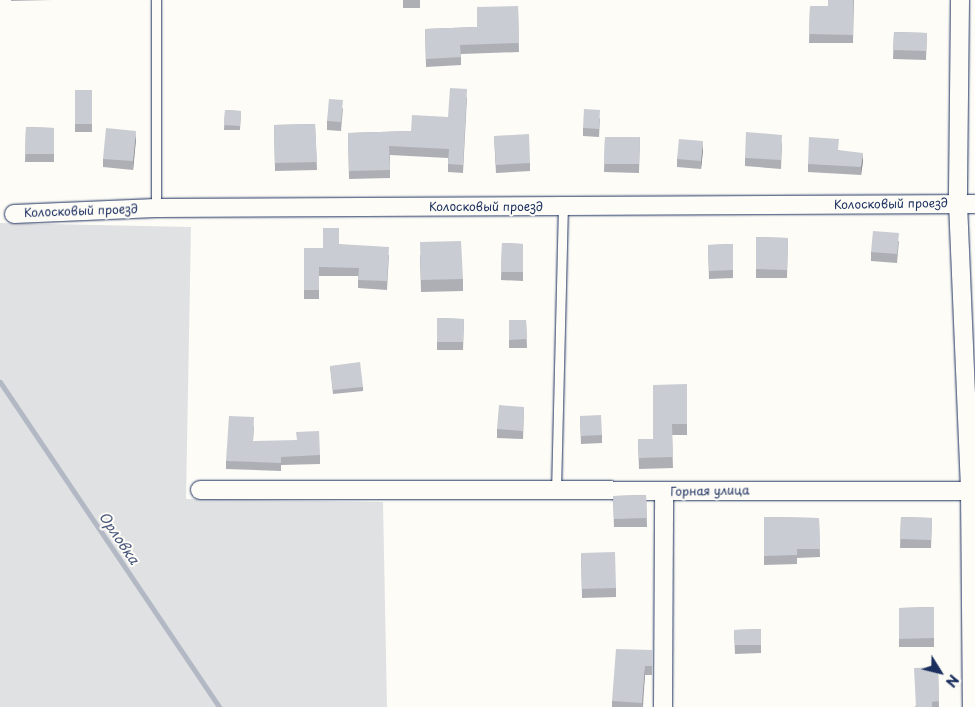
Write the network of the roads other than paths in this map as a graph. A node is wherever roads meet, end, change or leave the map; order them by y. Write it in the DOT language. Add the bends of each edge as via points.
graph roads {
  1 [pos="156,0"];
  2 [pos="960,0"];
  3 [pos="967,204"];
  4 [pos="563,207"];
  5 [pos="156,208"];
  6 [pos="14,214"];
  7 [pos="200,490"];
  8 [pos="556,490"];
  9 [pos="664,491"];
  10 [pos="973,491"];
  11 [pos="663,707"];
  12 [pos="972,707"];
  1 -- 5 [label="lane"];
  2 -- 3 [label="street"];
  3 -- 4 [label="street, Колосковый проезд"];
  3 -- 10 [label="street"];
  4 -- 5 [label="street, Колосковый проезд"];
  4 -- 8 [label="lane"];
  5 -- 6 [label="street, Колосковый проезд"];
  7 -- 8 [label="street"];
  8 -- 9 [label="street"];
  9 -- 10 [label="street, Горная улица"];
  9 -- 11 [label="street, Горная улица"];
  10 -- 12 [label="street"];
}
